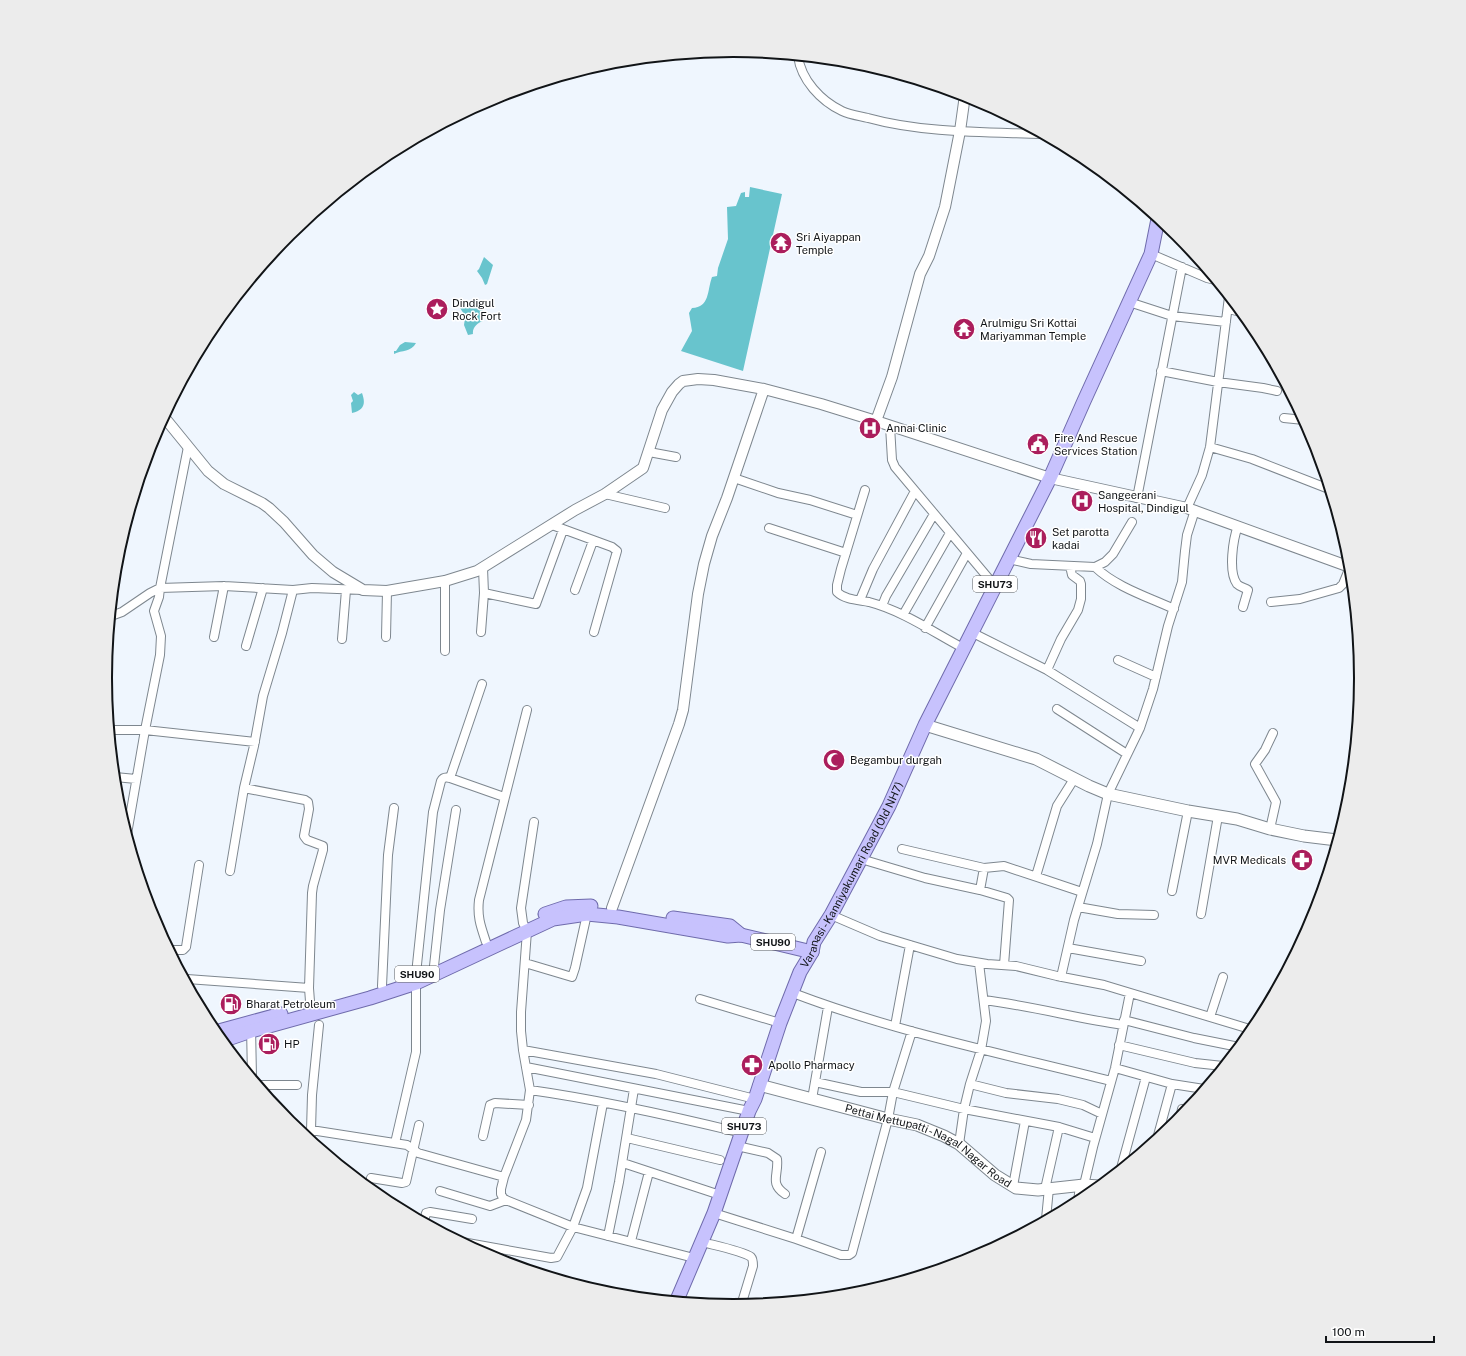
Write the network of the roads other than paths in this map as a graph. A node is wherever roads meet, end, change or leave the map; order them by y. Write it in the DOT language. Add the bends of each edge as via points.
graph roads {
  1 [pos="798,60"];
  2 [pos="963,101"];
  3 [pos="1025,130"];
  4 [pos="960,131"];
  5 [pos="1157,225"];
  6 [pos="1151,254"];
  7 [pos="1182,267"];
  8 [pos="1206,277"];
  9 [pos="1129,302"];
  10 [pos="1228,303"];
  11 [pos="1228,310"];
  12 [pos="1234,311"];
  13 [pos="1172,316"];
  14 [pos="1226,322"];
  15 [pos="1161,371"];
  16 [pos="1218,382"];
  17 [pos="764,390"];
  18 [pos="1277,391"];
  19 [pos="1284,418"];
  20 [pos="1298,419"];
  21 [pos="168,421"];
  22 [pos="876,421"];
  23 [pos="890,426"];
  24 [pos="188,447"];
  25 [pos="1210,447"];
  26 [pos="649,452"];
  27 [pos="676,457"];
  28 [pos="734,478"];
  29 [pos="1050,478"];
  30 [pos="1324,487"];
  31 [pos="865,490"];
  32 [pos="915,491"];
  33 [pos="605,494"];
  34 [pos="1137,498"];
  35 [pos="665,508"];
  36 [pos="1191,509"];
  37 [pos="934,514"];
  38 [pos="857,515"];
  39 [pos="1132,522"];
  40 [pos="552,525"];
  41 [pos="1238,526"];
  42 [pos="769,528"];
  43 [pos="563,530"];
  44 [pos="950,533"];
  45 [pos="593,541"];
  46 [pos="846,553"];
  47 [pos="967,553"];
  48 [pos="1009,559"];
  49 [pos="1343,565"];
  50 [pos="1070,566"];
  51 [pos="1095,567"];
  52 [pos="483,568"];
  53 [pos="1345,577"];
  54 [pos="445,581"];
  55 [pos="224,586"];
  56 [pos="994,586"];
  57 [pos="160,588"];
  58 [pos="263,588"];
  59 [pos="293,590"];
  60 [pos="346,590"];
  61 [pos="363,590"];
  62 [pos="575,590"];
  63 [pos="387,591"];
  64 [pos="484,593"];
  65 [pos="860,600"];
  66 [pos="1271,602"];
  67 [pos="882,606"];
  68 [pos="1243,607"];
  69 [pos="1174,609"];
  70 [pos="115,614"];
  71 [pos="903,615"];
  72 [pos="925,628"];
  73 [pos="481,632"];
  74 [pos="594,632"];
  75 [pos="971,632"];
  76 [pos="214,637"];
  77 [pos="386,637"];
  78 [pos="342,639"];
  79 [pos="246,646"];
  80 [pos="963,648"];
  81 [pos="445,651"];
  82 [pos="1118,660"];
  83 [pos="1047,670"];
  84 [pos="1156,677"];
  85 [pos="482,684"];
  86 [pos="1057,709"];
  87 [pos="526,710"];
  88 [pos="925,725"];
  89 [pos="1140,728"];
  90 [pos="114,730"];
  91 [pos="145,730"];
  92 [pos="1273,733"];
  93 [pos="255,742"];
  94 [pos="1127,754"];
  95 [pos="120,777"];
  96 [pos="450,778"];
  97 [pos="136,779"];
  98 [pos="1074,779"];
  99 [pos="244,788"];
  100 [pos="1108,794"];
  101 [pos="504,797"];
  102 [pos="394,808"];
  103 [pos="456,810"];
  104 [pos="1188,811"];
  105 [pos="127,812"];
  106 [pos="1218,816"];
  107 [pos="534,822"];
  108 [pos="1270,829"];
  109 [pos="1333,839"];
  110 [pos="902,849"];
  111 [pos="861,859"];
  112 [pos="199,865"];
  113 [pos="984,868"];
  114 [pos="230,871"];
  115 [pos="1036,876"];
  116 [pos="980,890"];
  117 [pos="1172,891"];
  118 [pos="1082,892"];
  119 [pos="1078,907"];
  120 [pos="612,908"];
  121 [pos="587,914"];
  122 [pos="1201,914"];
  123 [pos="831,915"];
  124 [pos="1154,915"];
  125 [pos="525,927"];
  126 [pos="741,935"];
  127 [pos="486,942"];
  128 [pos="910,945"];
  129 [pos="790,946"];
  130 [pos="810,948"];
  131 [pos="1068,948"];
  132 [pos="175,950"];
  133 [pos="1141,961"];
  134 [pos="525,963"];
  135 [pos="979,963"];
  136 [pos="1004,965"];
  137 [pos="434,966"];
  138 [pos="797,967"];
  139 [pos="1223,976"];
  140 [pos="1062,977"];
  141 [pos="416,978"];
  142 [pos="190,979"];
  143 [pos="382,986"];
  144 [pos="309,988"];
  145 [pos="792,993"];
  146 [pos="1130,993"];
  147 [pos="700,999"];
  148 [pos="984,1000"];
  149 [pos="828,1007"];
  150 [pos="313,1015"];
  151 [pos="1210,1017"];
  152 [pos="776,1022"];
  153 [pos="1124,1023"];
  154 [pos="894,1026"];
  155 [pos="251,1027"];
  156 [pos="1246,1028"];
  157 [pos="223,1031"];
  158 [pos="912,1031"];
  159 [pos="228,1038"];
  160 [pos="1119,1045"];
  161 [pos="1233,1046"];
  162 [pos="523,1050"];
  163 [pos="981,1050"];
  164 [pos="1218,1065"];
  165 [pos="526,1067"];
  166 [pos="1114,1068"];
  167 [pos="252,1070"];
  168 [pos="1146,1077"];
  169 [pos="1110,1081"];
  170 [pos="815,1082"];
  171 [pos="970,1084"];
  172 [pos="1172,1084"];
  173 [pos="264,1085"];
  174 [pos="297,1085"];
  175 [pos="759,1085"];
  176 [pos="1199,1088"];
  177 [pos="634,1089"];
  178 [pos="530,1090"];
  179 [pos="893,1092"];
  180 [pos="751,1098"];
  181 [pos="812,1099"];
  182 [pos="603,1103"];
  183 [pos="528,1106"];
  184 [pos="632,1108"];
  185 [pos="964,1109"];
  186 [pos="747,1111"];
  187 [pos="1102,1114"];
  188 [pos="888,1119"];
  189 [pos="1025,1121"];
  190 [pos="419,1125"];
  191 [pos="1059,1127"];
  192 [pos="1159,1129"];
  193 [pos="311,1130"];
  194 [pos="738,1132"];
  195 [pos="483,1136"];
  196 [pos="627,1138"];
  197 [pos="1095,1138"];
  198 [pos="395,1143"];
  199 [pos="959,1144"];
  200 [pos="737,1146"];
  201 [pos="413,1149"];
  202 [pos="821,1152"];
  203 [pos="720,1160"];
  204 [pos="1123,1161"];
  205 [pos="622,1163"];
  206 [pos="649,1172"];
  207 [pos="504,1177"];
  208 [pos="371,1178"];
  209 [pos="1082,1185"];
  210 [pos="1090,1185"];
  211 [pos="1013,1186"];
  212 [pos="1047,1188"];
  213 [pos="440,1192"];
  214 [pos="1080,1192"];
  215 [pos="718,1194"];
  216 [pos="785,1194"];
  217 [pos="506,1200"];
  218 [pos="714,1213"];
  219 [pos="1046,1214"];
  220 [pos="425,1218"];
  221 [pos="472,1219"];
  222 [pos="573,1227"];
  223 [pos="608,1236"];
  224 [pos="796,1239"];
  225 [pos="630,1241"];
  226 [pos="702,1242"];
  227 [pos="480,1245"];
  228 [pos="691,1257"];
  229 [pos="671,1296"];
  230 [pos="678,1297"];
  231 [pos="743,1299"];
  1 -- 4 [label="street" via="808,83 823,99 842,111 888,123"];
  2 -- 4 [label="street"];
  3 -- 4 [label="street"];
  4 -- 22 [label="street" via="946,207 920,274 892,377"];
  5 -- 6 [label="main road, Varanasi - Kanniyakumari Road (Old NH7) / SHU73"];
  6 -- 7 [label="street"];
  6 -- 9 [label="main road, Varanasi - Kanniyakumari Road (Old NH7) / SHU73"];
  7 -- 8 [label="street"];
  7 -- 13 [label="street"];
  9 -- 13 [label="street"];
  9 -- 29 [label="main road, Varanasi - Kanniyakumari Road (Old NH7) / SHU73"];
  10 -- 11 [label="street"];
  11 -- 12 [label="street"];
  11 -- 14 [label="street"];
  13 -- 14 [label="street"];
  13 -- 15 [label="street"];
  14 -- 16 [label="street"];
  15 -- 16 [label="street"];
  15 -- 34 [label="street"];
  16 -- 18 [label="street"];
  16 -- 25 [label="street"];
  17 -- 22 [label="street"];
  17 -- 26 [label="street" via="714,380 683,381 672,392 662,410"];
  17 -- 28 [label="street"];
  19 -- 20 [label="street"];
  21 -- 24 [label="street"];
  22 -- 23 [label="street"];
  23 -- 29 [label="street"];
  23 -- 32 [label="street" via="892,460"];
  24 -- 57 [label="street"];
  24 -- 61 [label="street" via="208,471 224,484 269,508 313,555 333,572"];
  25 -- 30 [label="street" via="1252,459"];
  25 -- 36 [label="street"];
  26 -- 27 [label="street"];
  26 -- 33 [label="street" via="643,468"];
  28 -- 38 [label="street"];
  28 -- 120 [label="street" via="704,564 683,710"];
  29 -- 34 [label="street"];
  29 -- 48 [label="main road, Varanasi - Kanniyakumari Road (Old NH7) / SHU73"];
  31 -- 38 [label="street"];
  32 -- 37 [label="street"];
  32 -- 65 [label="street" via="873,569"];
  33 -- 35 [label="street"];
  33 -- 40 [label="street"];
  34 -- 36 [label="street"];
  36 -- 41 [label="street"];
  36 -- 69 [label="street" via="1182,582"];
  37 -- 44 [label="street"];
  37 -- 67 [label="street"];
  38 -- 46 [label="street"];
  39 -- 51 [label="street" via="1113,554"];
  40 -- 43 [label="street"];
  40 -- 52 [label="street"];
  41 -- 49 [label="street"];
  41 -- 68 [label="street" via="1233,542 1232,570 1236,582 1248,590"];
  42 -- 46 [label="street"];
  43 -- 45 [label="street"];
  43 -- 64 [label="street" via="536,604"];
  44 -- 47 [label="street"];
  44 -- 71 [label="street"];
  45 -- 62 [label="street"];
  45 -- 74 [label="street" via="617,551"];
  46 -- 65 [label="street" via="837,592"];
  47 -- 56 [label="street"];
  47 -- 72 [label="street"];
  48 -- 50 [label="street" via="1031,564"];
  48 -- 56 [label="main road, Varanasi - Kanniyakumari Road (Old NH7) / SHU73"];
  50 -- 51 [label="street"];
  50 -- 83 [label="street" via="1072,574 1081,584 1081,599 1078,610"];
  51 -- 69 [label="street" via="1118,583"];
  52 -- 54 [label="street"];
  52 -- 64 [label="street"];
  53 -- 66 [label="street" via="1339,588 1300,599"];
  54 -- 63 [label="street"];
  54 -- 81 [label="street"];
  55 -- 57 [label="street"];
  55 -- 58 [label="street"];
  55 -- 76 [label="street"];
  56 -- 75 [label="main road, Varanasi - Kanniyakumari Road (Old NH7) / SHU73"];
  57 -- 70 [label="street"];
  57 -- 91 [label="street" via="154,611 161,645"];
  58 -- 59 [label="street"];
  58 -- 79 [label="street"];
  59 -- 60 [label="street"];
  59 -- 93 [label="street" via="263,696"];
  60 -- 61 [label="street"];
  60 -- 78 [label="street"];
  61 -- 63 [label="street"];
  63 -- 77 [label="street"];
  64 -- 73 [label="street"];
  65 -- 67 [label="street"];
  67 -- 71 [label="street"];
  69 -- 84 [label="street"];
  71 -- 72 [label="street"];
  72 -- 80 [label="street"];
  75 -- 80 [label="main road, Varanasi - Kanniyakumari Road (Old NH7) / SHU73"];
  75 -- 83 [label="street"];
  80 -- 88 [label="main road, Varanasi - Kanniyakumari Road (Old NH7) / SHU73"];
  82 -- 84 [label="street"];
  83 -- 89 [label="street"];
  84 -- 89 [label="street"];
  85 -- 96 [label="street"];
  86 -- 94 [label="street"];
  87 -- 101 [label="street"];
  88 -- 98 [label="main road" via="1036,759"];
  88 -- 111 [label="main road, Varanasi - Kanniyakumari Road (Old NH7) / SHU73" via="889,806"];
  89 -- 94 [label="street"];
  90 -- 91 [label="street"];
  91 -- 93 [label="street"];
  91 -- 97 [label="street"];
  92 -- 108 [label="street" via="1255,764 1276,802"];
  93 -- 99 [label="street"];
  94 -- 100 [label="street"];
  95 -- 97 [label="street"];
  96 -- 101 [label="street"];
  96 -- 141 [label="street" via="442,778 433,812"];
  97 -- 105 [label="street"];
  98 -- 100 [label="main road"];
  98 -- 115 [label="street" via="1057,806"];
  99 -- 114 [label="street"];
  99 -- 144 [label="street" via="308,802 304,836 306,840 323,848 312,886"];
  100 -- 104 [label="main road"];
  100 -- 118 [label="street" via="1097,844"];
  101 -- 127 [label="street" via="477,912"];
  102 -- 143 [label="street" via="388,855"];
  103 -- 137 [label="street"];
  104 -- 106 [label="main road"];
  104 -- 117 [label="street"];
  106 -- 108 [label="main road"];
  106 -- 122 [label="street"];
  107 -- 125 [label="street" via="521,908"];
  108 -- 109 [label="main road"];
  110 -- 113 [label="street"];
  111 -- 116 [label="street" via="925,878"];
  111 -- 123 [label="main road, Varanasi - Kanniyakumari Road (Old NH7) / SHU73"];
  112 -- 132 [label="street" via="186,947 183,950"];
  113 -- 115 [label="street" via="1004,866"];
  113 -- 116 [label="street"];
  115 -- 118 [label="street"];
  116 -- 136 [label="street" via="1009,900"];
  118 -- 119 [label="street"];
  119 -- 124 [label="street" via="1118,914"];
  119 -- 131 [label="street"];
  120 -- 125 [label="main road, SHU90" via="566,907 552,911"];
  120 -- 126 [label="main road, SHU90" via="730,926"];
  121 -- 125 [label="main road" via="553,919"];
  121 -- 126 [label="main road" via="728,936"];
  121 -- 134 [label="street" via="572,976"];
  123 -- 128 [label="street" via="880,936"];
  123 -- 130 [label="main road, Varanasi - Kanniyakumari Road (Old NH7) / SHU73"];
  125 -- 127 [label="main road, SHU90"];
  125 -- 134 [label="street"];
  125 -- 141 [label="main road"];
  126 -- 129 [label="main road, SHU90"];
  127 -- 137 [label="main road, SHU90"];
  128 -- 135 [label="street" via="957,960"];
  128 -- 154 [label="street"];
  129 -- 130 [label="main road, SHU90"];
  129 -- 138 [label="main road" via="795,952"];
  130 -- 138 [label="main road"];
  130 -- 145 [label="main road, Varanasi - Kanniyakumari Road (Old NH7) / SHU73"];
  131 -- 133 [label="street"];
  131 -- 140 [label="street"];
  134 -- 162 [label="street" via="521,1012"];
  135 -- 136 [label="street"];
  135 -- 148 [label="street"];
  136 -- 140 [label="street"];
  137 -- 141 [label="main road, SHU90"];
  138 -- 152 [label="main road"];
  139 -- 151 [label="street"];
  140 -- 146 [label="street"];
  141 -- 143 [label="main road, SHU90"];
  141 -- 150 [label="main road"];
  141 -- 198 [label="street" via="416,1052"];
  142 -- 144 [label="street"];
  143 -- 150 [label="main road, SHU90"];
  144 -- 150 [label="street"];
  145 -- 149 [label="street"];
  145 -- 152 [label="main road, Varanasi - Kanniyakumari Road (Old NH7) / SHU73"];
  146 -- 151 [label="street"];
  146 -- 153 [label="street"];
  147 -- 152 [label="street"];
  148 -- 153 [label="street"];
  148 -- 163 [label="street" via="986,1021"];
  149 -- 154 [label="street"];
  149 -- 170 [label="street"];
  150 -- 155 [label="main road, SHU90"];
  150 -- 193 [label="street"];
  151 -- 156 [label="street"];
  152 -- 175 [label="main road, Varanasi - Kanniyakumari Road (Old NH7) / SHU73"];
  152 -- 180 [label="main road"];
  153 -- 160 [label="street"];
  153 -- 161 [label="street"];
  154 -- 158 [label="street"];
  155 -- 157 [label="main road, SHU90"];
  155 -- 159 [label="main road"];
  155 -- 167 [label="street"];
  158 -- 163 [label="street"];
  158 -- 179 [label="street"];
  160 -- 164 [label="street"];
  160 -- 166 [label="street"];
  162 -- 165 [label="street"];
  162 -- 180 [label="street" via="656,1074"];
  163 -- 169 [label="street"];
  163 -- 171 [label="street"];
  165 -- 177 [label="street"];
  165 -- 178 [label="street"];
  166 -- 168 [label="street"];
  166 -- 169 [label="street"];
  168 -- 172 [label="street"];
  168 -- 204 [label="street"];
  169 -- 187 [label="street"];
  170 -- 179 [label="street" via="861,1092"];
  170 -- 181 [label="street"];
  171 -- 185 [label="street"];
  171 -- 187 [label="street" via="1006,1093 1083,1105"];
  172 -- 176 [label="street"];
  172 -- 192 [label="street"];
  173 -- 174 [label="street"];
  175 -- 180 [label="main road, Varanasi - Kanniyakumari Road (Old NH7) / SHU73"];
  175 -- 181 [label="main road, Pettai Mettupatti - Nagal Nagar Road"];
  177 -- 184 [label="street"];
  177 -- 186 [label="street"];
  178 -- 182 [label="street"];
  178 -- 183 [label="street"];
  179 -- 185 [label="street"];
  179 -- 188 [label="street"];
  180 -- 186 [label="main road, Varanasi - Kanniyakumari Road (Old NH7) / SHU73"];
  181 -- 188 [label="main road, Pettai Mettupatti - Nagal Nagar Road"];
  182 -- 184 [label="street"];
  182 -- 222 [label="street" via="587,1188"];
  183 -- 195 [label="street" via="495,1103 490,1105"];
  183 -- 207 [label="street" via="521,1135"];
  184 -- 194 [label="street"];
  184 -- 196 [label="street"];
  185 -- 189 [label="street"];
  185 -- 199 [label="street"];
  186 -- 194 [label="main road, Varanasi - Kanniyakumari Road (Old NH7) / SHU73"];
  187 -- 197 [label="street"];
  188 -- 199 [label="main road, Pettai Mettupatti - Nagal Nagar Road" via="917,1125"];
  188 -- 224 [label="street" via="852,1253 849,1256 841,1255"];
  189 -- 191 [label="street"];
  189 -- 211 [label="street"];
  190 -- 201 [label="street"];
  191 -- 197 [label="street"];
  191 -- 212 [label="street"];
  193 -- 198 [label="street"];
  194 -- 200 [label="main road, Varanasi - Kanniyakumari Road (Old NH7) / SHU73"];
  194 -- 215 [label="main road"];
  196 -- 203 [label="street"];
  196 -- 205 [label="street"];
  197 -- 209 [label="street"];
  198 -- 201 [label="street"];
  199 -- 211 [label="main road, Pettai Mettupatti - Nagal Nagar Road" via="995,1176"];
  200 -- 215 [label="main road, Varanasi - Kanniyakumari Road (Old NH7) / SHU73"];
  200 -- 216 [label="street" via="768,1153 777,1159 776,1184"];
  201 -- 207 [label="street" via="421,1154"];
  201 -- 208 [label="street" via="406,1182"];
  202 -- 224 [label="street"];
  205 -- 206 [label="street"];
  205 -- 223 [label="street"];
  206 -- 215 [label="street"];
  206 -- 225 [label="street"];
  207 -- 217 [label="street" via="501,1194"];
  209 -- 210 [label="main road, Pettai Mettupatti - Nagal Nagar Road"];
  209 -- 212 [label="main road, Pettai Mettupatti - Nagal Nagar Road"];
  209 -- 214 [label="street"];
  211 -- 212 [label="main road, Pettai Mettupatti - Nagal Nagar Road" via="1026,1189"];
  212 -- 219 [label="street"];
  213 -- 217 [label="street" via="490,1206"];
  215 -- 218 [label="main road, Varanasi - Kanniyakumari Road (Old NH7) / SHU73"];
  215 -- 228 [label="main road"];
  217 -- 222 [label="street"];
  218 -- 224 [label="street"];
  218 -- 226 [label="main road, Varanasi - Kanniyakumari Road (Old NH7) / SHU73"];
  220 -- 221 [label="street" via="426,1213 430,1212"];
  222 -- 223 [label="street"];
  222 -- 227 [label="street" via="560,1254 555,1258"];
  223 -- 225 [label="street"];
  225 -- 228 [label="street"];
  226 -- 228 [label="main road, Varanasi - Kanniyakumari Road (Old NH7) / SHU73"];
  226 -- 231 [label="street" via="751,1258 753,1266"];
  228 -- 229 [label="main road"];
  228 -- 230 [label="main road, Varanasi - Kanniyakumari Road (Old NH7) / SHU73"];
}
